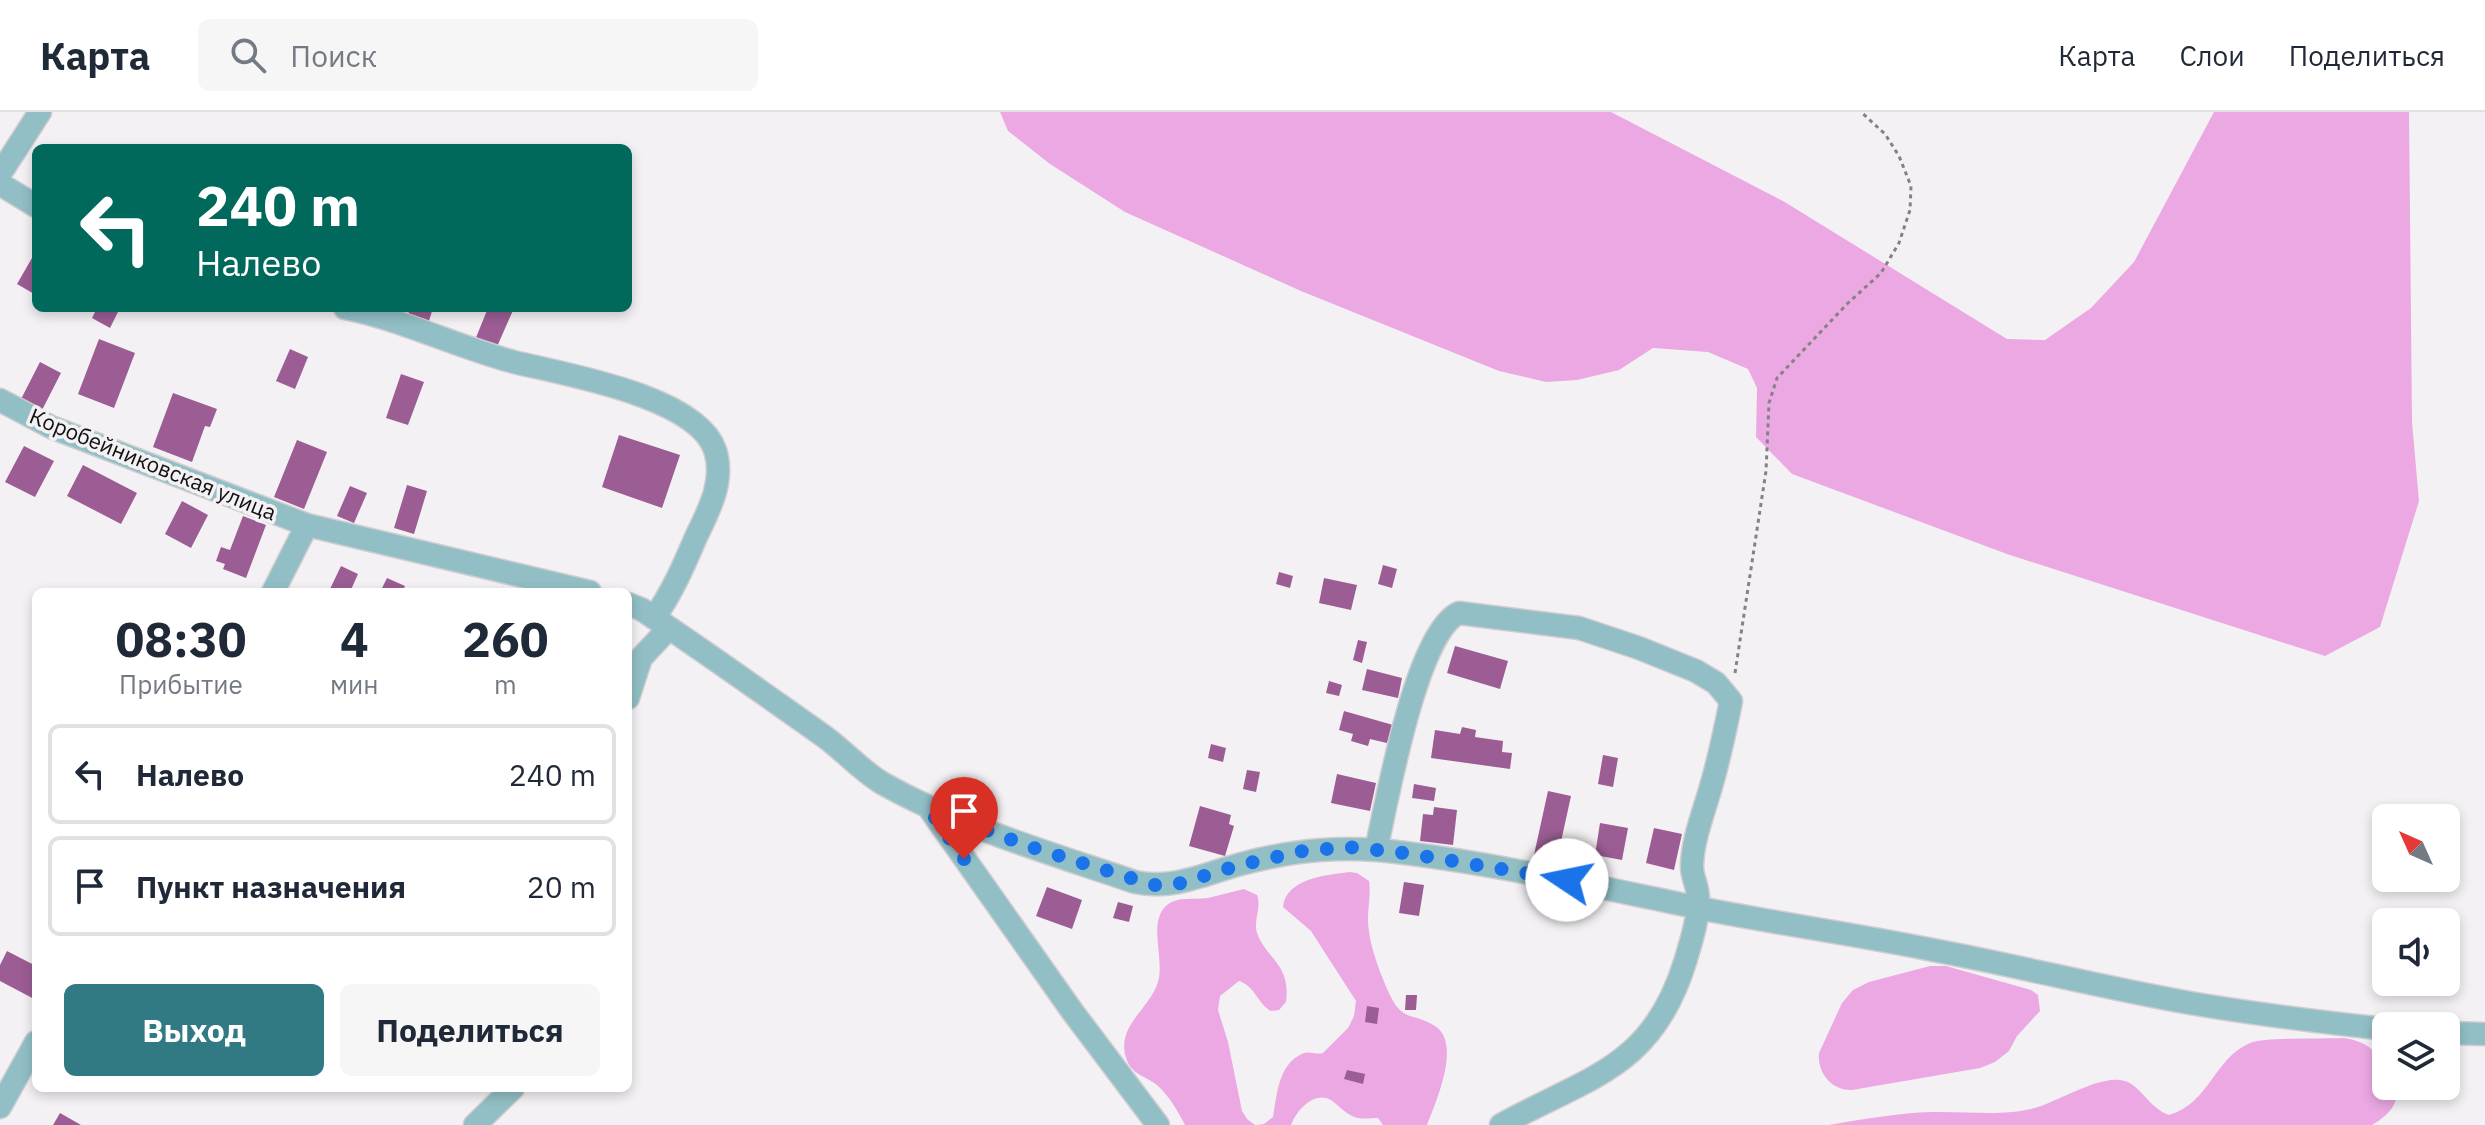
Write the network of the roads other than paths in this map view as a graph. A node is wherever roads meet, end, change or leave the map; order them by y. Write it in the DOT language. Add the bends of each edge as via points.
graph roads {
  1 [pos="40,112"];
  2 [pos="0,174"];
  3 [pos="0,184"];
  4 [pos="32,204"];
  5 [pos="360,312"];
  6 [pos="0,400"];
  7 [pos="307,525"];
  8 [pos="275,588"];
  9 [pos="573,588"];
  10 [pos="632,606"];
  11 [pos="661,623"];
  12 [pos="632,686"];
  13 [pos="928,808"];
  14 [pos="1376,850"];
  15 [pos="1698,907"];
  16 [pos="2372,1028"];
  17 [pos="2460,1033"];
  18 [pos="2485,1034"];
  19 [pos="32,1049"];
  20 [pos="509,1092"];
  21 [pos="0,1107"];
  22 [pos="475,1125"];
  23 [pos="1158,1125"];
  24 [pos="1501,1125"];
  1 -- 2 [label="street"];
  3 -- 4 [label="street"];
  5 -- 11 [label="street" via="512,361 622,388 680,414 711,440 717,483 712,504"];
  6 -- 7 [label="street, Коробейниковская улица" via="51,427"];
  7 -- 8 [label="street, Коробейниковская улица"];
  7 -- 9 [label="street, Коробейниковская улица"];
  10 -- 11 [label="street"];
  11 -- 12 [label="street"];
  11 -- 13 [label="street" via="837,745 880,782"];
  13 -- 14 [label="street" via="1153,885 1174,885 1303,851"];
  13 -- 23 [label="street"];
  14 -- 15 [label="street"];
  14 -- 15 [label="street" via="1419,674 1449,617 1459,613 1579,628 1696,671 1731,701 1694,852"];
  15 -- 16 [label="street" via="2187,1003"];
  15 -- 24 [label="street" via="1680,978 1652,1030 1616,1065"];
  17 -- 18 [label="street"];
  19 -- 21 [label="street"];
  20 -- 22 [label="street"];
}
